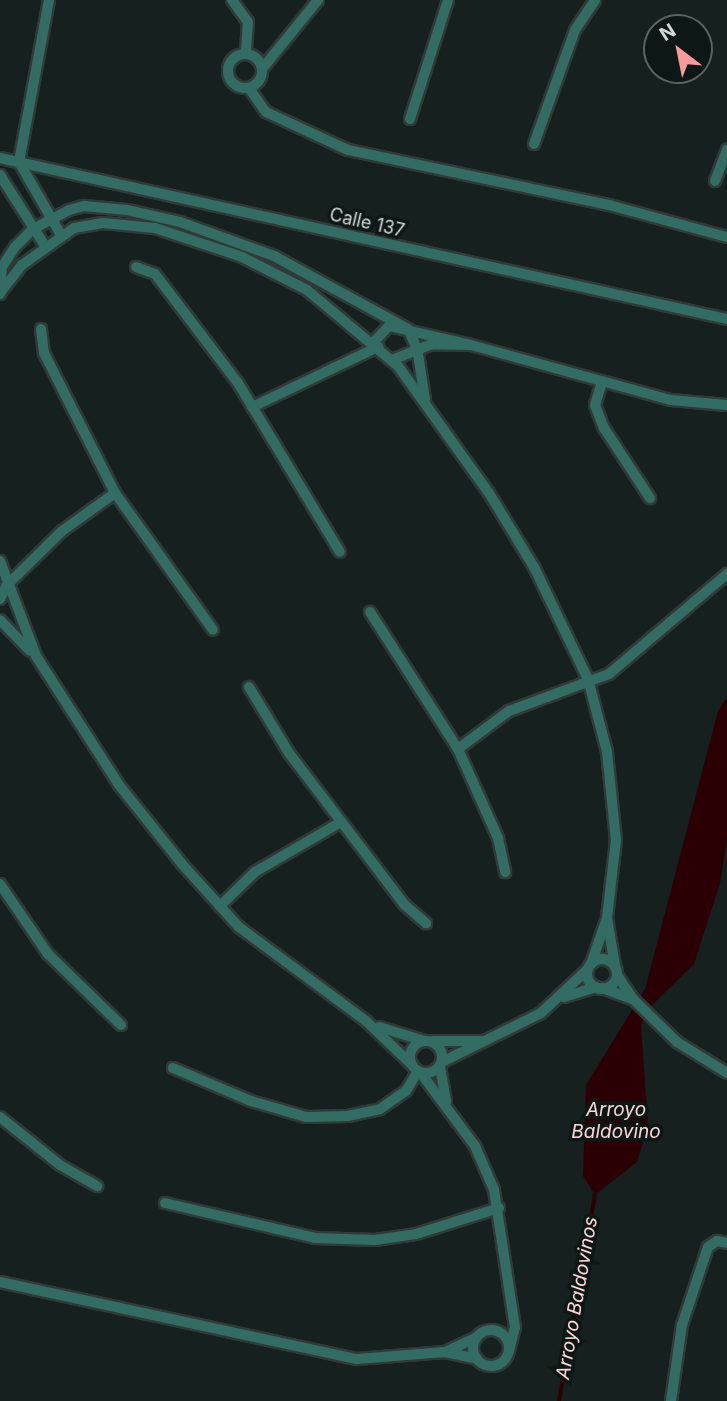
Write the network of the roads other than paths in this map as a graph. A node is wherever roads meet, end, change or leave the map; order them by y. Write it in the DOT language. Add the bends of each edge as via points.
graph roads {
  1 [pos="49,0"];
  2 [pos="232,0"];
  3 [pos="318,0"];
  4 [pos="448,0"];
  5 [pos="595,0"];
  6 [pos="246,53"];
  7 [pos="262,69"];
  8 [pos="249,88"];
  9 [pos="410,119"];
  10 [pos="534,144"];
  11 [pos="727,149"];
  12 [pos="0,158"];
  13 [pos="19,162"];
  14 [pos="0,175"];
  15 [pos="715,181"];
  16 [pos="51,219"];
  17 [pos="33,229"];
  18 [pos="61,235"];
  19 [pos="727,237"];
  20 [pos="44,246"];
  21 [pos="136,267"];
  22 [pos="0,294"];
  23 [pos="727,319"];
  24 [pos="41,329"];
  25 [pos="408,329"];
  26 [pos="376,345"];
  27 [pos="471,345"];
  28 [pos="417,348"];
  29 [pos="392,360"];
  30 [pos="602,382"];
  31 [pos="425,399"];
  32 [pos="727,405"];
  33 [pos="252,407"];
  34 [pos="115,493"];
  35 [pos="650,498"];
  36 [pos="340,552"];
  37 [pos="1,568"];
  38 [pos="727,574"];
  39 [pos="6,586"];
  40 [pos="0,599"];
  41 [pos="370,612"];
  42 [pos="0,620"];
  43 [pos="214,630"];
  44 [pos="36,656"];
  45 [pos="588,679"];
  46 [pos="249,687"];
  47 [pos="458,749"];
  48 [pos="341,821"];
  49 [pos="505,872"];
  50 [pos="0,884"];
  51 [pos="220,906"];
  52 [pos="607,918"];
  53 [pos="426,923"];
  54 [pos="589,967"];
  55 [pos="616,970"];
  56 [pos="599,988"];
  57 [pos="561,999"];
  58 [pos="633,999"];
  59 [pos="366,1021"];
  60 [pos="121,1025"];
  61 [pos="427,1041"];
  62 [pos="485,1041"];
  63 [pos="441,1064"];
  64 [pos="173,1068"];
  65 [pos="416,1070"];
  66 [pos="727,1073"];
  67 [pos="451,1111"];
  68 [pos="0,1117"];
  69 [pos="97,1186"];
  70 [pos="165,1203"];
  71 [pos="499,1208"];
  72 [pos="727,1243"];
  73 [pos="0,1282"];
  74 [pos="513,1307"];
  75 [pos="493,1330"];
  76 [pos="477,1337"];
  77 [pos="509,1351"];
  78 [pos="444,1352"];
  79 [pos="477,1359"];
  80 [pos="671,1401"];
  1 -- 13 [label="street"];
  2 -- 6 [label="street" via="248,22"];
  3 -- 7 [label="street"];
  4 -- 9 [label="street"];
  5 -- 10 [label="street" via="575,30"];
  6 -- 7 [label="street" via="258,58"];
  6 -- 8 [label="street" via="231,60 227,72 237,86"];
  7 -- 8 [label="street" via="259,81"];
  8 -- 19 [label="street" via="266,112 348,150 609,205"];
  11 -- 15 [label="street"];
  12 -- 13 [label="street, Calle 137"];
  13 -- 16 [label="street"];
  13 -- 23 [label="street, Calle 137"];
  14 -- 17 [label="street"];
  16 -- 17 [label="street"];
  16 -- 18 [label="street"];
  16 -- 25 [label="street" via="84,206 127,210 216,233 274,256"];
  17 -- 20 [label="street"];
  17 -- 22 [label="street" via="2,267"];
  18 -- 20 [label="street"];
  18 -- 26 [label="street" via="83,225 103,223 155,228 191,239 242,257 307,290"];
  20 -- 22 [label="street"];
  21 -- 33 [label="street" via="155,274"];
  24 -- 34 [label="street" via="44,353"];
  25 -- 26 [label="street" via="389,326"];
  25 -- 27 [label="street"];
  25 -- 28 [label="street"];
  26 -- 29 [label="street"];
  26 -- 33 [label="street"];
  27 -- 28 [label="street"];
  27 -- 30 [label="street"];
  28 -- 29 [label="street"];
  28 -- 31 [label="street"];
  29 -- 31 [label="street"];
  30 -- 32 [label="street" via="679,401"];
  30 -- 35 [label="street" via="595,405"];
  31 -- 45 [label="street" via="534,567"];
  33 -- 36 [label="street"];
  34 -- 39 [label="street" via="62,531"];
  34 -- 43 [label="street"];
  37 -- 39 [label="street"];
  38 -- 45 [label="street" via="661,625 623,665"];
  39 -- 40 [label="street"];
  39 -- 44 [label="street"];
  41 -- 47 [label="street"];
  42 -- 44 [label="street"];
  44 -- 51 [label="street" via="119,785"];
  45 -- 47 [label="street" via="509,710"];
  45 -- 52 [label="street" via="599,716 616,840"];
  46 -- 48 [label="street" via="289,753"];
  47 -- 49 [label="street" via="498,838"];
  48 -- 51 [label="street" via="255,872"];
  48 -- 53 [label="street" via="405,905"];
  50 -- 60 [label="street" via="48,954"];
  51 -- 59 [label="street" via="271,952"];
  52 -- 54 [label="street"];
  52 -- 55 [label="street"];
  54 -- 55 [label="street" via="600,959"];
  54 -- 56 [label="street" via="588,978"];
  54 -- 57 [label="street"];
  55 -- 56 [label="street" via="611,986"];
  55 -- 58 [label="street"];
  56 -- 57 [label="street"];
  56 -- 58 [label="street"];
  57 -- 62 [label="street"];
  58 -- 66 [label="street" via="677,1042"];
  59 -- 61 [label="street"];
  59 -- 65 [label="street"];
  61 -- 62 [label="street"];
  61 -- 63 [label="street" via="439,1046"];
  61 -- 65 [label="street" via="412,1049"];
  62 -- 63 [label="street"];
  63 -- 65 [label="street"];
  63 -- 67 [label="street" via="442,1090"];
  64 -- 65 [label="street" via="251,1101 306,1117 348,1116 380,1109 406,1091"];
  65 -- 67 [label="street"];
  67 -- 71 [label="street" via="475,1146"];
  68 -- 69 [label="street" via="60,1165"];
  70 -- 71 [label="street" via="314,1238 375,1240 416,1234"];
  71 -- 74 [label="street"];
  72 -- 80 [label="street" via="717,1241 708,1247 682,1325"];
  73 -- 78 [label="street" via="358,1359"];
  74 -- 75 [label="street" via="509,1321"];
  74 -- 77 [label="street" via="515,1334"];
  75 -- 76 [label="street"];
  75 -- 77 [label="street" via="503,1335"];
  76 -- 78 [label="street"];
  76 -- 79 [label="street"];
  77 -- 79 [label="street" via="498,1364 487,1365"];
  78 -- 79 [label="street"];
}
